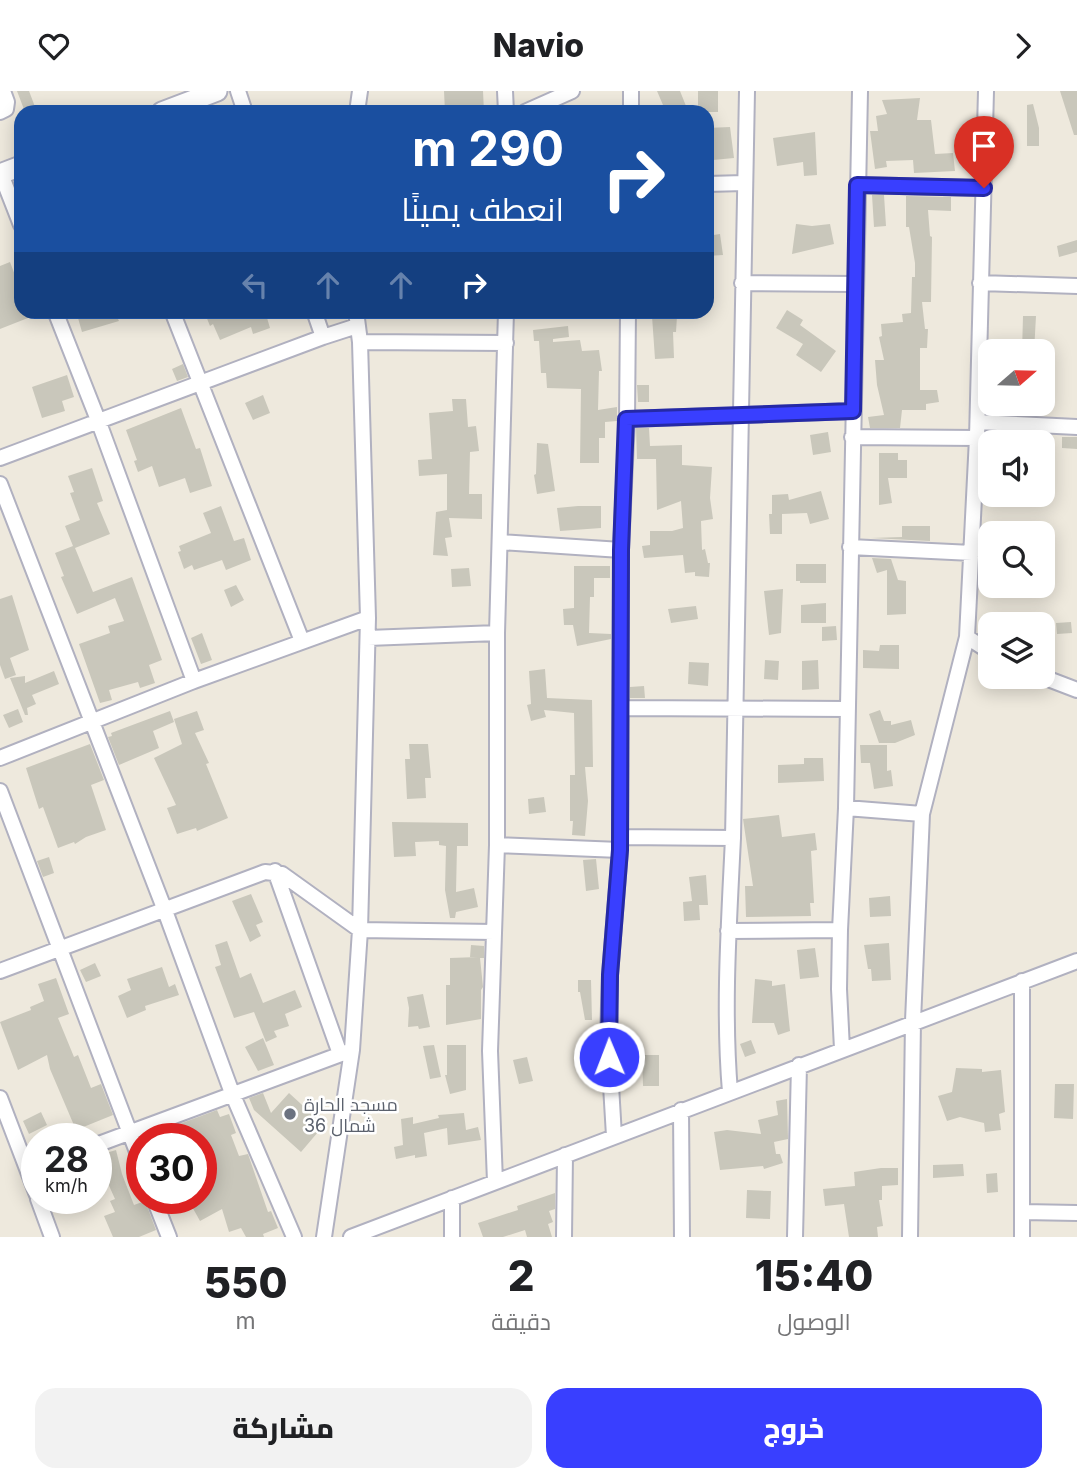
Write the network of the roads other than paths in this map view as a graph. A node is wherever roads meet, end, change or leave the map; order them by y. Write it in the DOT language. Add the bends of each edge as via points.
graph roads {
  1 [pos="3,91"];
  2 [pos="216,91"];
  3 [pos="572,91"];
  4 [pos="747,91"];
  5 [pos="860,91"];
  6 [pos="986,91"];
  7 [pos="180,105"];
  8 [pos="541,105"];
  9 [pos="0,112"];
  10 [pos="0,174"];
  11 [pos="744,183"];
  12 [pos="714,184"];
  13 [pos="857,185"];
  14 [pos="984,188"];
  15 [pos="14,208"];
  16 [pos="742,282"];
  17 [pos="981,283"];
  18 [pos="855,284"];
  19 [pos="1077,286"];
  20 [pos="58,319"];
  21 [pos="175,319"];
  22 [pos="317,319"];
  23 [pos="356,319"];
  24 [pos="506,319"];
  25 [pos="628,319"];
  26 [pos="323,337"];
  27 [pos="360,342"];
  28 [pos="506,343"];
  29 [pos="201,384"];
  30 [pos="853,411"];
  31 [pos="740,415"];
  32 [pos="626,419"];
  33 [pos="98,420"];
  34 [pos="978,422"];
  35 [pos="1077,427"];
  36 [pos="852,437"];
  37 [pos="977,437"];
  38 [pos="0,458"];
  39 [pos="0,484"];
  40 [pos="500,542"];
  41 [pos="850,547"];
  42 [pos="621,550"];
  43 [pos="972,554"];
  44 [pos="368,618"];
  45 [pos="497,633"];
  46 [pos="967,637"];
  47 [pos="368,638"];
  48 [pos="302,641"];
  49 [pos="978,644"];
  50 [pos="194,681"];
  51 [pos="1055,681"];
  52 [pos="1077,689"];
  53 [pos="622,708"];
  54 [pos="735,708"];
  55 [pos="847,709"];
  56 [pos="91,722"];
  57 [pos="0,758"];
  58 [pos="0,791"];
  59 [pos="846,808"];
  60 [pos="922,814"];
  61 [pos="733,838"];
  62 [pos="620,843"];
  63 [pos="497,845"];
  64 [pos="275,871"];
  65 [pos="164,908"];
  66 [pos="360,930"];
  67 [pos="840,930"];
  68 [pos="728,931"];
  69 [pos="494,932"];
  70 [pos="60,947"];
  71 [pos="1077,961"];
  72 [pos="0,971"];
  73 [pos="1022,981"];
  74 [pos="913,1021"];
  75 [pos="842,1049"];
  76 [pos="346,1052"];
  77 [pos="799,1065"];
  78 [pos="730,1092"];
  79 [pos="232,1093"];
  80 [pos="0,1098"];
  81 [pos="681,1111"];
  82 [pos="126,1123"];
  83 [pos="156,1123"];
  84 [pos="614,1136"];
  85 [pos="21,1145"];
  86 [pos="565,1155"];
  87 [pos="495,1182"];
  88 [pos="452,1198"];
  89 [pos="1023,1212"];
  90 [pos="1077,1213"];
  91 [pos="43,1214"];
  92 [pos="160,1214"];
  93 [pos="52,1237"];
  94 [pos="169,1237"];
  95 [pos="294,1237"];
  96 [pos="324,1237"];
  97 [pos="351,1237"];
  98 [pos="452,1237"];
  99 [pos="564,1237"];
  100 [pos="682,1237"];
  101 [pos="795,1237"];
  102 [pos="910,1237"];
  103 [pos="1022,1237"];
  1 -- 9 [label="street" via="7,104"];
  2 -- 7 [label="street"];
  3 -- 8 [label="street"];
  4 -- 11 [label="street"];
  5 -- 13 [label="street"];
  6 -- 14 [label="street"];
  10 -- 15 [label="street"];
  11 -- 12 [label="street"];
  11 -- 16 [label="street"];
  13 -- 14 [label="street"];
  13 -- 18 [label="street"];
  14 -- 17 [label="street"];
  16 -- 18 [label="street"];
  16 -- 31 [label="street"];
  17 -- 19 [label="street"];
  17 -- 34 [label="street"];
  18 -- 30 [label="street"];
  20 -- 33 [label="street"];
  21 -- 29 [label="street"];
  22 -- 26 [label="street"];
  23 -- 26 [label="street"];
  23 -- 27 [label="street"];
  24 -- 28 [label="street"];
  25 -- 32 [label="street"];
  26 -- 29 [label="street"];
  27 -- 28 [label="street"];
  27 -- 44 [label="street"];
  28 -- 40 [label="street"];
  29 -- 33 [label="street"];
  29 -- 48 [label="street"];
  30 -- 31 [label="street"];
  30 -- 36 [label="street"];
  31 -- 32 [label="street"];
  31 -- 54 [label="street"];
  32 -- 42 [label="street"];
  33 -- 38 [label="street"];
  33 -- 50 [label="street"];
  34 -- 35 [label="street"];
  34 -- 37 [label="street"];
  36 -- 37 [label="street"];
  36 -- 41 [label="street"];
  37 -- 43 [label="street"];
  39 -- 56 [label="street"];
  40 -- 42 [label="street"];
  40 -- 45 [label="street"];
  41 -- 43 [label="street"];
  41 -- 55 [label="street"];
  42 -- 53 [label="street"];
  43 -- 46 [label="street"];
  44 -- 47 [label="street"];
  44 -- 48 [label="street"];
  45 -- 47 [label="street"];
  45 -- 63 [label="street"];
  46 -- 49 [label="street"];
  46 -- 60 [label="street"];
  47 -- 66 [label="street"];
  48 -- 50 [label="street"];
  50 -- 56 [label="street"];
  51 -- 52 [label="street"];
  53 -- 54 [label="street"];
  53 -- 62 [label="street"];
  54 -- 55 [label="street"];
  54 -- 61 [label="street"];
  55 -- 59 [label="street"];
  56 -- 57 [label="street"];
  56 -- 65 [label="street"];
  58 -- 70 [label="street"];
  59 -- 60 [label="street"];
  59 -- 67 [label="street"];
  60 -- 74 [label="street"];
  61 -- 62 [label="street"];
  61 -- 68 [label="street"];
  62 -- 63 [label="street"];
  62 -- 84 [label="street" via="608,1023"];
  63 -- 69 [label="street"];
  64 -- 65 [label="street"];
  64 -- 66 [label="street"];
  64 -- 76 [label="street"];
  65 -- 70 [label="street"];
  65 -- 79 [label="street"];
  66 -- 69 [label="street"];
  66 -- 76 [label="street"];
  67 -- 68 [label="street"];
  67 -- 75 [label="street"];
  68 -- 78 [label="street" via="726,1054"];
  69 -- 87 [label="street" via="490,1051"];
  70 -- 72 [label="street"];
  70 -- 82 [label="street"];
  71 -- 73 [label="street"];
  73 -- 74 [label="street"];
  73 -- 89 [label="street"];
  74 -- 75 [label="street"];
  74 -- 102 [label="street"];
  75 -- 77 [label="street"];
  76 -- 79 [label="street"];
  76 -- 96 [label="street"];
  77 -- 78 [label="street"];
  77 -- 101 [label="street"];
  78 -- 81 [label="street"];
  79 -- 83 [label="street"];
  79 -- 95 [label="street"];
  80 -- 85 [label="street"];
  81 -- 84 [label="street"];
  81 -- 100 [label="street"];
  84 -- 86 [label="street"];
  86 -- 87 [label="street"];
  86 -- 99 [label="street"];
  87 -- 88 [label="street"];
  88 -- 97 [label="street"];
  88 -- 98 [label="street"];
  89 -- 90 [label="street"];
  89 -- 103 [label="street"];
  91 -- 93 [label="street"];
  92 -- 94 [label="street"];
}
